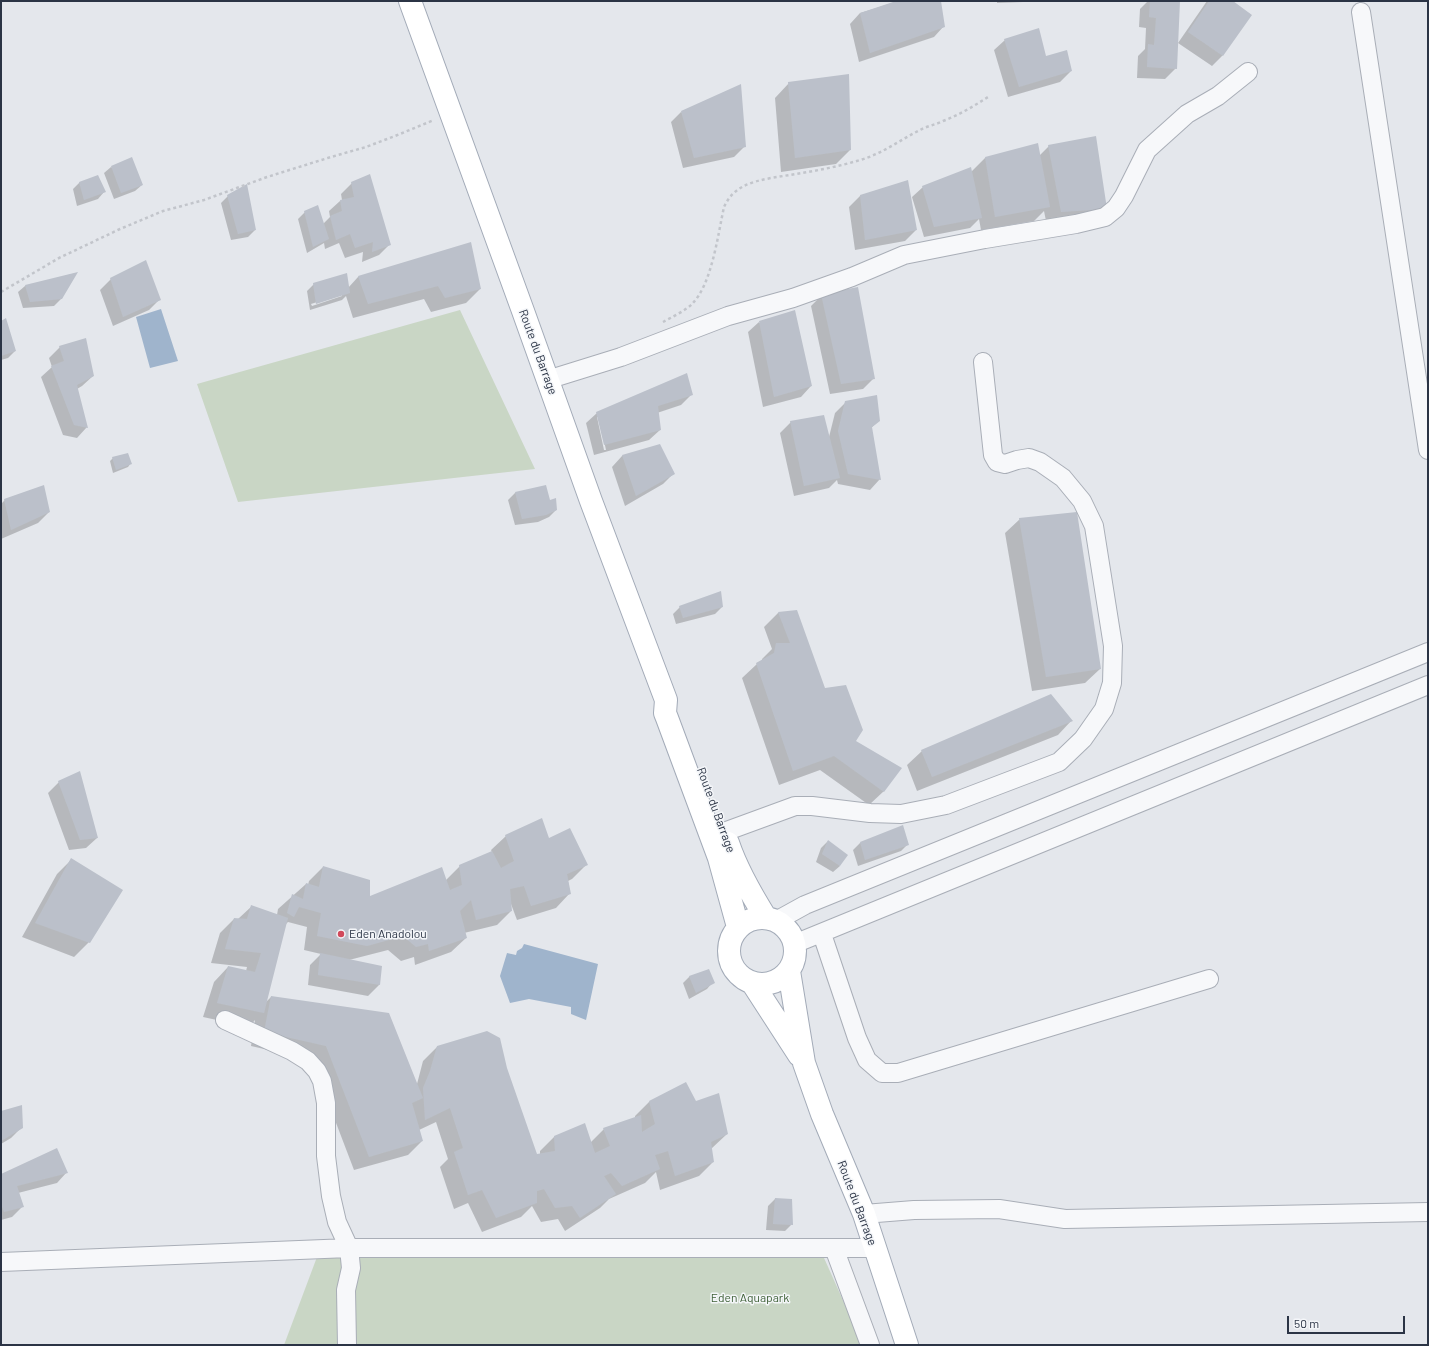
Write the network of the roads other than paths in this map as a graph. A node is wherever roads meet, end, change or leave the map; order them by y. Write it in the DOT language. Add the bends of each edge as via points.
graph roads {
  1 [pos="410,1"];
  2 [pos="1361,12"];
  3 [pos="1248,72"];
  4 [pos="983,362"];
  5 [pos="548,380"];
  6 [pos="1428,450"];
  7 [pos="1428,652"];
  8 [pos="1428,685"];
  9 [pos="667,703"];
  10 [pos="724,832"];
  11 [pos="771,919"];
  12 [pos="738,927"];
  13 [pos="822,934"];
  14 [pos="794,944"];
  15 [pos="789,971"];
  16 [pos="1209,979"];
  17 [pos="753,984"];
  18 [pos="225,1020"];
  19 [pos="804,1063"];
  20 [pos="1428,1212"];
  21 [pos="864,1214"];
  22 [pos="349,1248"];
  23 [pos="834,1248"];
  24 [pos="874,1248"];
  25 [pos="1,1262"];
  26 [pos="347,1345"];
  27 [pos="870,1345"];
  28 [pos="907,1345"];
  1 -- 5 [label="main road, Route du Barrage"];
  2 -- 6 [label="street"];
  3 -- 5 [label="street" via="1218,96 1187,114 1147,150 1124,196 1116,208 1105,217 904,256 793,298 728,316 621,357"];
  4 -- 10 [label="street" via="993,455 997,462 1005,464 1029,458 1040,462 1063,478 1082,501 1094,526 1113,646 1112,683 1104,709 1083,739 1059,762 946,805 901,814 795,806"];
  5 -- 9 [label="main road, Route du Barrage"];
  7 -- 11 [label="street"];
  8 -- 13 [label="street"];
  9 -- 10 [label="main road, Route du Barrage" via="675,707 684,724"];
  9 -- 12 [label="main road, Route du Barrage" via="665,713 719,858"];
  10 -- 11 [label="main road, Route du Barrage" via="748,890"];
  11 -- 12 [label="main road" via="751,919"];
  11 -- 14 [label="main road, Route du Barrage" via="786,927"];
  12 -- 17 [label="main road, Route du Barrage" via="728,948 730,962 735,972"];
  13 -- 14 [label="street"];
  13 -- 16 [label="street" via="857,1038 867,1060 882,1073 898,1073"];
  14 -- 15 [label="main road, Route du Barrage" via="796,954"];
  15 -- 17 [label="main road" via="773,984"];
  15 -- 19 [label="main road, Route du Barrage"];
  17 -- 19 [label="main road, Route du Barrage"];
  18 -- 22 [label="street" via="292,1051 308,1061 317,1071 322,1081 326,1103 326,1156 330,1196"];
  19 -- 21 [label="main road, Route du Barrage" via="822,1114"];
  20 -- 21 [label="street" via="1065,1219 998,1209 914,1210"];
  21 -- 24 [label="main road, Route du Barrage"];
  22 -- 23 [label="street"];
  22 -- 25 [label="street"];
  22 -- 26 [label="street" via="351,1268 346,1290"];
  23 -- 24 [label="street"];
  23 -- 27 [label="street"];
  24 -- 28 [label="main road, Route du Barrage"];
}
